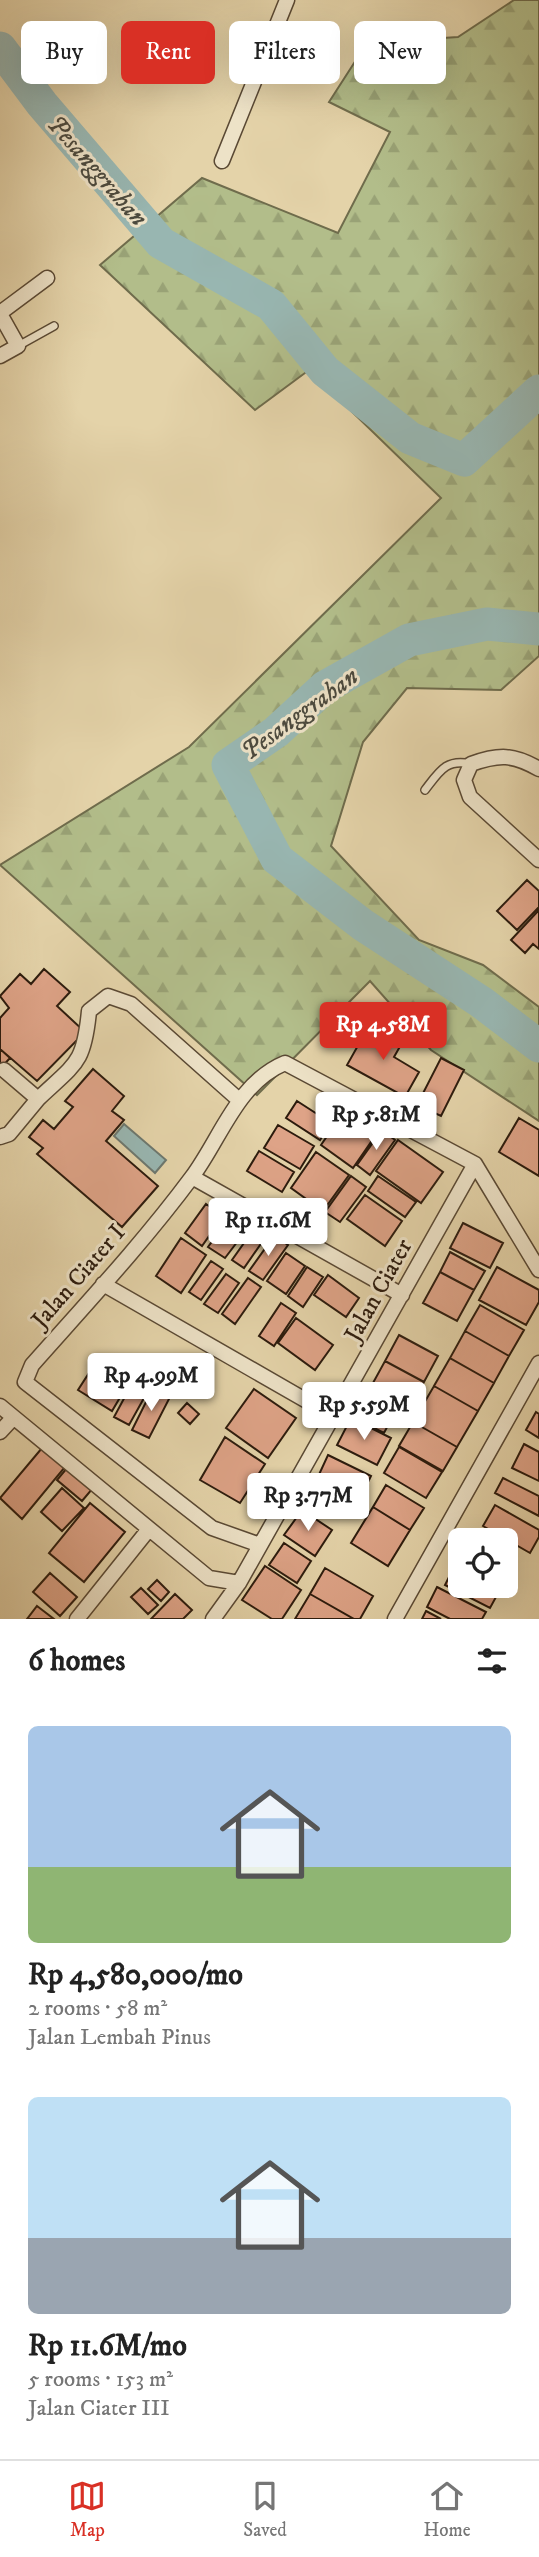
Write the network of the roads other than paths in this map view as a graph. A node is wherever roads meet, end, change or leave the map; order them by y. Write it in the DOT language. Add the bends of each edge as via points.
graph roads {
  1 [pos="287,0"];
  2 [pos="222,160"];
  3 [pos="47,278"];
  4 [pos="0,314"];
  5 [pos="54,326"];
  6 [pos="18,346"];
  7 [pos="0,356"];
  8 [pos="471,764"];
  9 [pos="539,769"];
  10 [pos="425,790"];
  11 [pos="539,860"];
  12 [pos="4,1070"];
  13 [pos="38,1099"];
  14 [pos="239,1100"];
  15 [pos="0,1137"];
  16 [pos="475,1164"];
  17 [pos="192,1177"];
  18 [pos="539,1270"];
  19 [pos="103,1284"];
  20 [pos="402,1295"];
  21 [pos="539,1363"];
  22 [pos="0,1406"];
  23 [pos="333,1416"];
  24 [pos="13,1418"];
  25 [pos="0,1432"];
  26 [pos="149,1529"];
  27 [pos="260,1545"];
  28 [pos="239,1583"];
  29 [pos="228,1612"];
  30 [pos="78,1619"];
  31 [pos="213,1619"];
  32 [pos="395,1619"];
  1 -- 2 [label="street"];
  3 -- 4 [label="street"];
  4 -- 6 [label="street"];
  5 -- 6 [label="lane"];
  6 -- 7 [label="street"];
  8 -- 9 [label="street" via="495,756 522,759"];
  8 -- 10 [label="lane" via="455,761 444,765"];
  8 -- 11 [label="street" via="464,780 470,797"];
  12 -- 13 [label="street"];
  13 -- 14 [label="street" via="77,1062 86,1048 89,1010 108,996 131,1004"];
  13 -- 15 [label="street" via="9,1134"];
  14 -- 16 [label="street, Jalan Ciater I" via="267,1070 285,1063"];
  14 -- 17 [label="street, Jalan Ciater I"];
  16 -- 18 [label="street"];
  16 -- 20 [label="street, Jalan Ciater"];
  17 -- 19 [label="street, Jalan Ciater I"];
  17 -- 20 [label="street"];
  19 -- 23 [label="street"];
  19 -- 27 [label="street, Jalan Ciater I" via="32,1365 25,1382 212,1528"];
  20 -- 23 [label="street, Jalan Ciater"];
  21 -- 32 [label="street"];
  22 -- 24 [label="street"];
  23 -- 27 [label="street, Jalan Ciater"];
  24 -- 25 [label="street"];
  24 -- 26 [label="street"];
  26 -- 28 [label="street" via="209,1578"];
  26 -- 30 [label="street"];
  27 -- 28 [label="street, Jalan Ciater"];
  28 -- 29 [label="street, Jalan Ciater"];
  29 -- 31 [label="street, Jalan Ciater"];
}
